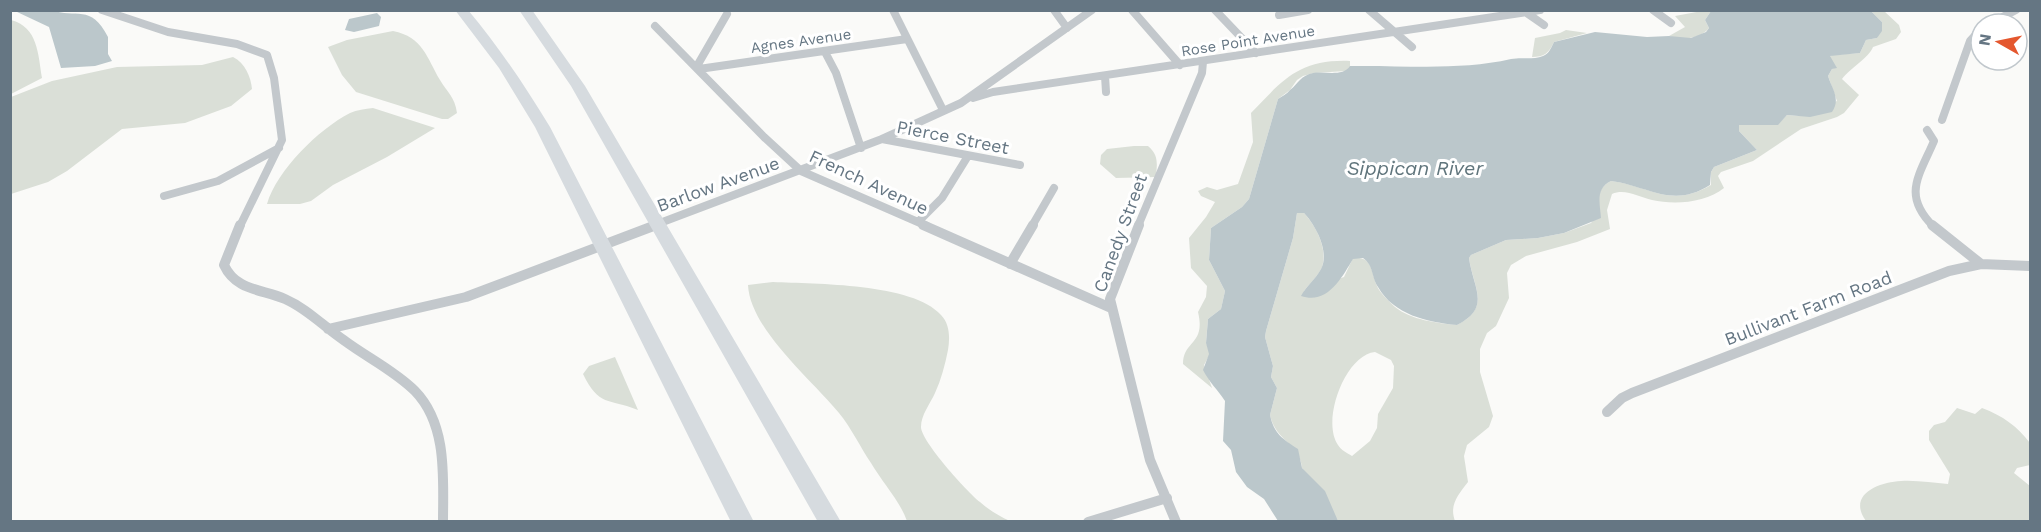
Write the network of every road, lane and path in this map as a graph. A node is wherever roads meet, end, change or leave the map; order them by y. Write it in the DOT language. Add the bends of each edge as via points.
graph roads {
  1 [pos="102,10"];
  2 [pos="461,10"];
  3 [pos="525,10"];
  4 [pos="893,10"];
  5 [pos="1054,10"];
  6 [pos="1092,10"];
  7 [pos="1132,10"];
  8 [pos="1215,10"];
  9 [pos="1308,10"];
  10 [pos="1369,10"];
  11 [pos="1540,10"];
  12 [pos="1653,10"];
  13 [pos="1525,12"];
  14 [pos="726,14"];
  15 [pos="1279,15"];
  16 [pos="1671,23"];
  17 [pos="655,26"];
  18 [pos="1544,26"];
  19 [pos="1067,28"];
  20 [pos="1394,32"];
  21 [pos="907,39"];
  22 [pos="1969,43"];
  23 [pos="1412,47"];
  24 [pos="825,52"];
  25 [pos="1256,53"];
  26 [pos="1203,62"];
  27 [pos="1180,65"];
  28 [pos="698,67"];
  29 [pos="1105,76"];
  30 [pos="1106,92"];
  31 [pos="961,103"];
  32 [pos="943,110"];
  33 [pos="1942,120"];
  34 [pos="1926,130"];
  35 [pos="882,139"];
  36 [pos="279,148"];
  37 [pos="861,148"];
  38 [pos="968,156"];
  39 [pos="1020,165"];
  40 [pos="801,171"];
  41 [pos="1053,188"];
  42 [pos="164,196"];
  43 [pos="918,222"];
  44 [pos="1010,264"];
  45 [pos="1981,264"];
  46 [pos="2031,266"];
  47 [pos="1111,309"];
  48 [pos="328,329"];
  49 [pos="1607,412"];
  50 [pos="1167,498"];
  51 [pos="443,522"];
  52 [pos="743,522"];
  53 [pos="830,522"];
  54 [pos="1088,522"];
  55 [pos="1176,522"];
  1 -- 36 [label="street" via="178,34 264,52 273,78 282,140"];
  2 -- 52 [label="highway" via="513,78 559,154"];
  3 -- 53 [label="highway" via="578,86"];
  4 -- 21 [label="street"];
  5 -- 19 [label="street"];
  6 -- 19 [label="street, Barlow Avenue"];
  7 -- 27 [label="street"];
  8 -- 25 [label="street"];
  9 -- 15 [label="street"];
  10 -- 20 [label="street"];
  11 -- 13 [label="street, Rose Point Avenue"];
  12 -- 16 [label="street"];
  13 -- 18 [label="street"];
  13 -- 20 [label="street, Rose Point Avenue"];
  14 -- 28 [label="street"];
  17 -- 28 [label="street, French Avenue"];
  19 -- 31 [label="street, Barlow Avenue"];
  20 -- 23 [label="street"];
  20 -- 25 [label="street, Rose Point Avenue"];
  21 -- 24 [label="street, Agnes Avenue"];
  21 -- 32 [label="street"];
  22 -- 33 [label="street"];
  24 -- 28 [label="street, Agnes Avenue"];
  24 -- 37 [label="street"];
  25 -- 26 [label="street, Rose Point Avenue"];
  26 -- 27 [label="street, Rose Point Avenue"];
  26 -- 47 [label="street, Canedy Street" via="1202,73 1113,290"];
  27 -- 29 [label="street, Rose Point Avenue"];
  28 -- 40 [label="street, French Avenue"];
  29 -- 30 [label="street"];
  29 -- 31 [label="street, Rose Point Avenue" via="993,92"];
  31 -- 32 [label="street, Barlow Avenue"];
  32 -- 35 [label="street, Barlow Avenue"];
  34 -- 45 [label="street" via="1934,141 1915,192 1916,206 1930,224"];
  35 -- 37 [label="street, Barlow Avenue"];
  35 -- 38 [label="street, Pierce Street"];
  36 -- 42 [label="street" via="218,181"];
  36 -- 48 [label="street" via="224,265 237,282 284,298"];
  37 -- 40 [label="street, Barlow Avenue"];
  38 -- 39 [label="street, Pierce Street"];
  38 -- 43 [label="street" via="942,198"];
  40 -- 43 [label="street, French Avenue"];
  40 -- 48 [label="street, Barlow Avenue" via="466,297"];
  41 -- 44 [label="street"];
  43 -- 44 [label="street, French Avenue"];
  44 -- 47 [label="street, French Avenue"];
  45 -- 46 [label="street, Bullivant Farm Road"];
  45 -- 49 [label="street, Bullivant Farm Road" via="1949,271 1632,393"];
  47 -- 50 [label="street, Canedy Street" via="1150,460"];
  48 -- 51 [label="street" via="415,391 426,405 438,436"];
  50 -- 54 [label="street"];
  50 -- 55 [label="street, Canedy Street"];
}
